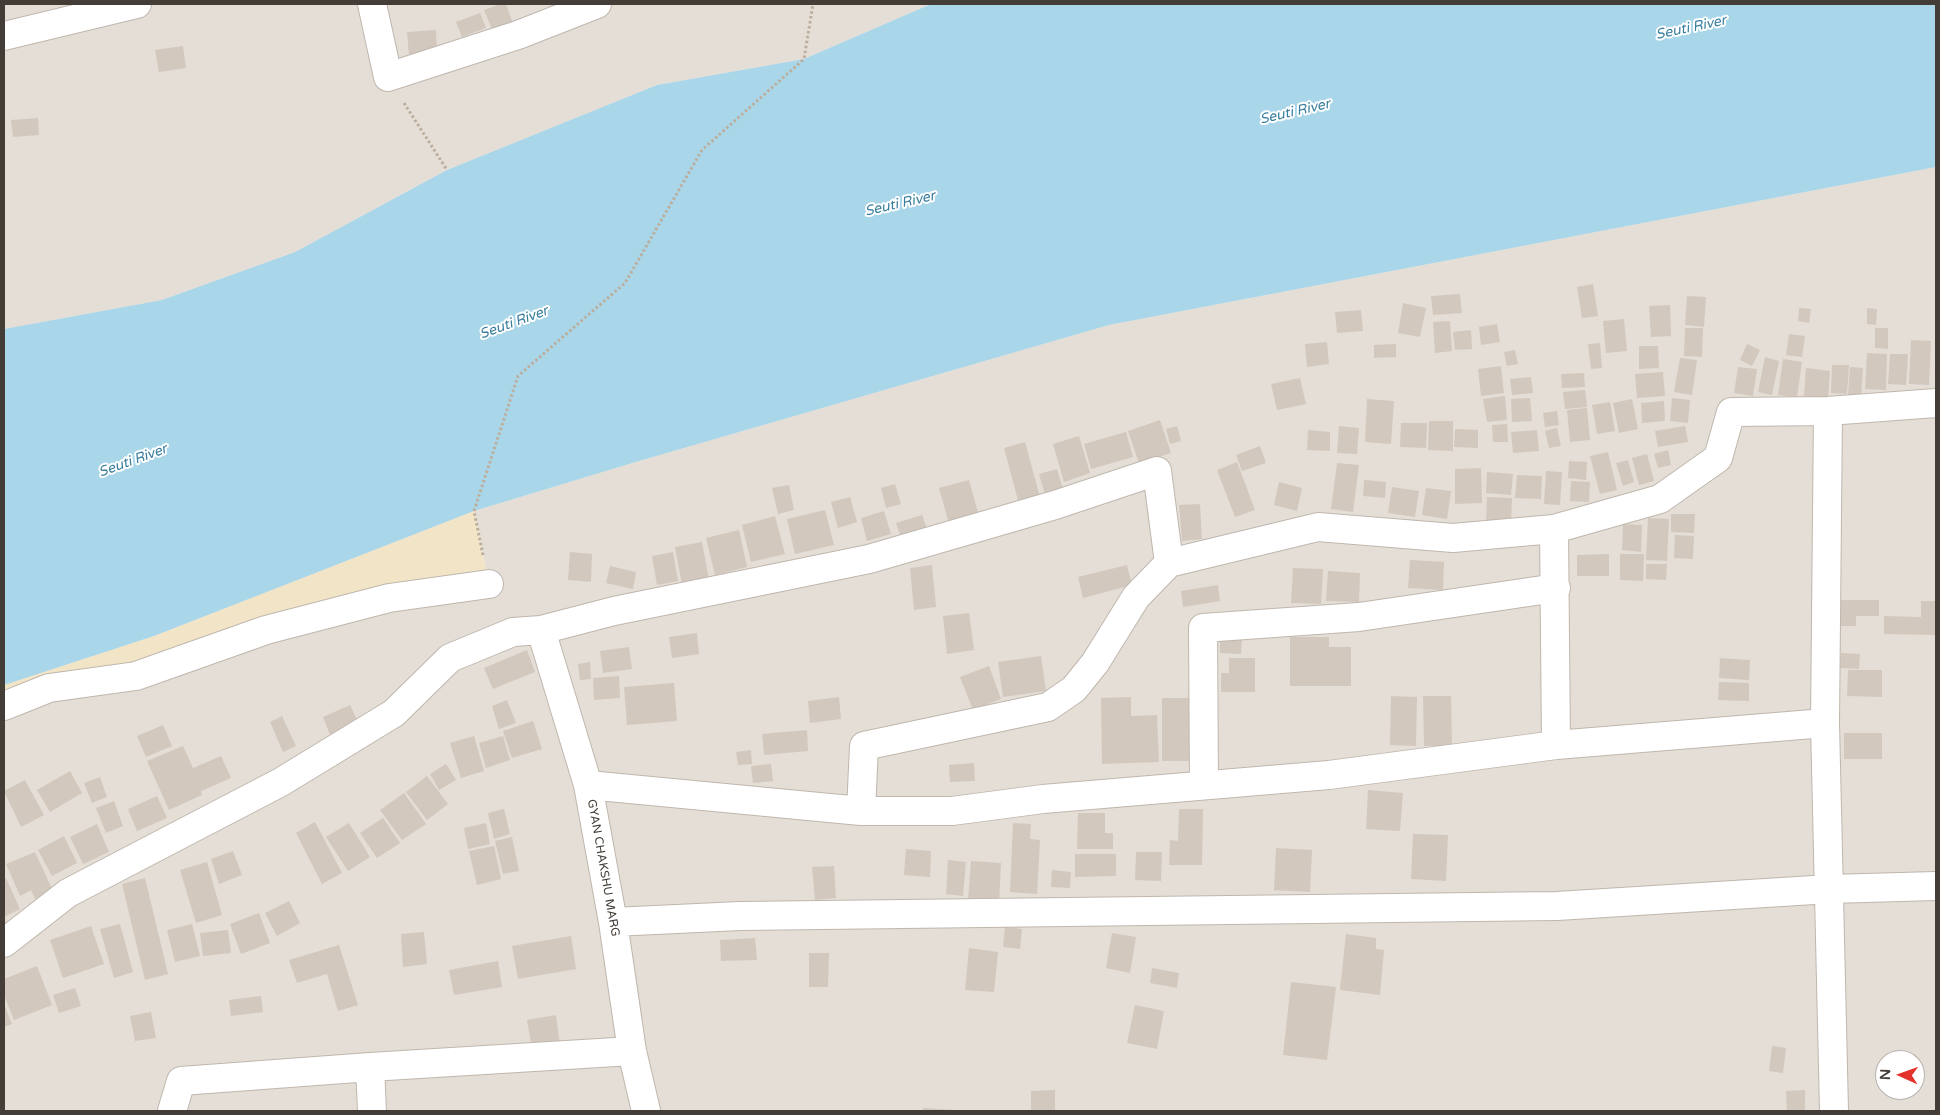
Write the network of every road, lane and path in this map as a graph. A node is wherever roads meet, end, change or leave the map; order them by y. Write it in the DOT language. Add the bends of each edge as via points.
graph roads {
  1 [pos="137,4"];
  2 [pos="372,4"];
  3 [pos="597,4"];
  4 [pos="812,4"];
  5 [pos="4,36"];
  6 [pos="388,77"];
  7 [pos="448,170"];
  8 [pos="1936,403"];
  9 [pos="1828,411"];
  10 [pos="474,511"];
  11 [pos="1554,529"];
  12 [pos="1169,563"];
  13 [pos="489,584"];
  14 [pos="1556,588"];
  15 [pos="541,630"];
  16 [pos="4,706"];
  17 [pos="1826,724"];
  18 [pos="1556,745"];
  19 [pos="588,785"];
  20 [pos="1204,785"];
  21 [pos="861,811"];
  22 [pos="1936,886"];
  23 [pos="1830,889"];
  24 [pos="613,922"];
  25 [pos="4,943"];
  26 [pos="632,1051"];
  27 [pos="370,1067"];
  28 [pos="172,1111"];
  29 [pos="372,1111"];
  30 [pos="646,1111"];
  31 [pos="1834,1111"];
  1 -- 5 [label="street"];
  2 -- 6 [label="street"];
  3 -- 6 [label="street" via="518,35"];
  4 -- 10 [label="path" via="804,59 702,150 625,283 518,376"];
  6 -- 7 [label="path"];
  8 -- 9 [label="street"];
  9 -- 11 [label="street" via="1731,412 1718,458 1660,499"];
  9 -- 17 [label="street"];
  11 -- 12 [label="street" via="1453,538 1318,527"];
  11 -- 14 [label="street"];
  12 -- 15 [label="street" via="1157,471 1055,505 869,559 614,611"];
  12 -- 21 [label="street" via="1136,597 1095,663 1074,689 1048,707 864,746"];
  13 -- 16 [label="street" via="380,601 266,630 136,676 49,688"];
  14 -- 18 [label="street"];
  14 -- 20 [label="street" via="1359,617 1202,628"];
  15 -- 19 [label="street, GYAN CHAKSHU MARG"];
  15 -- 25 [label="street" via="513,632 450,658 394,712 281,782 68,893"];
  17 -- 18 [label="street"];
  17 -- 23 [label="street"];
  18 -- 20 [label="street" via="1328,775"];
  19 -- 21 [label="street"];
  19 -- 24 [label="street, GYAN CHAKSHU MARG"];
  20 -- 21 [label="street" via="1043,799 952,811"];
  22 -- 23 [label="street"];
  23 -- 24 [label="street" via="1557,906 740,916"];
  23 -- 31 [label="street"];
  24 -- 26 [label="street, GYAN CHAKSHU MARG"];
  26 -- 27 [label="street"];
  26 -- 30 [label="street, GYAN CHAKSHU MARG"];
  27 -- 28 [label="street" via="181,1081"];
  27 -- 29 [label="street"];
}
